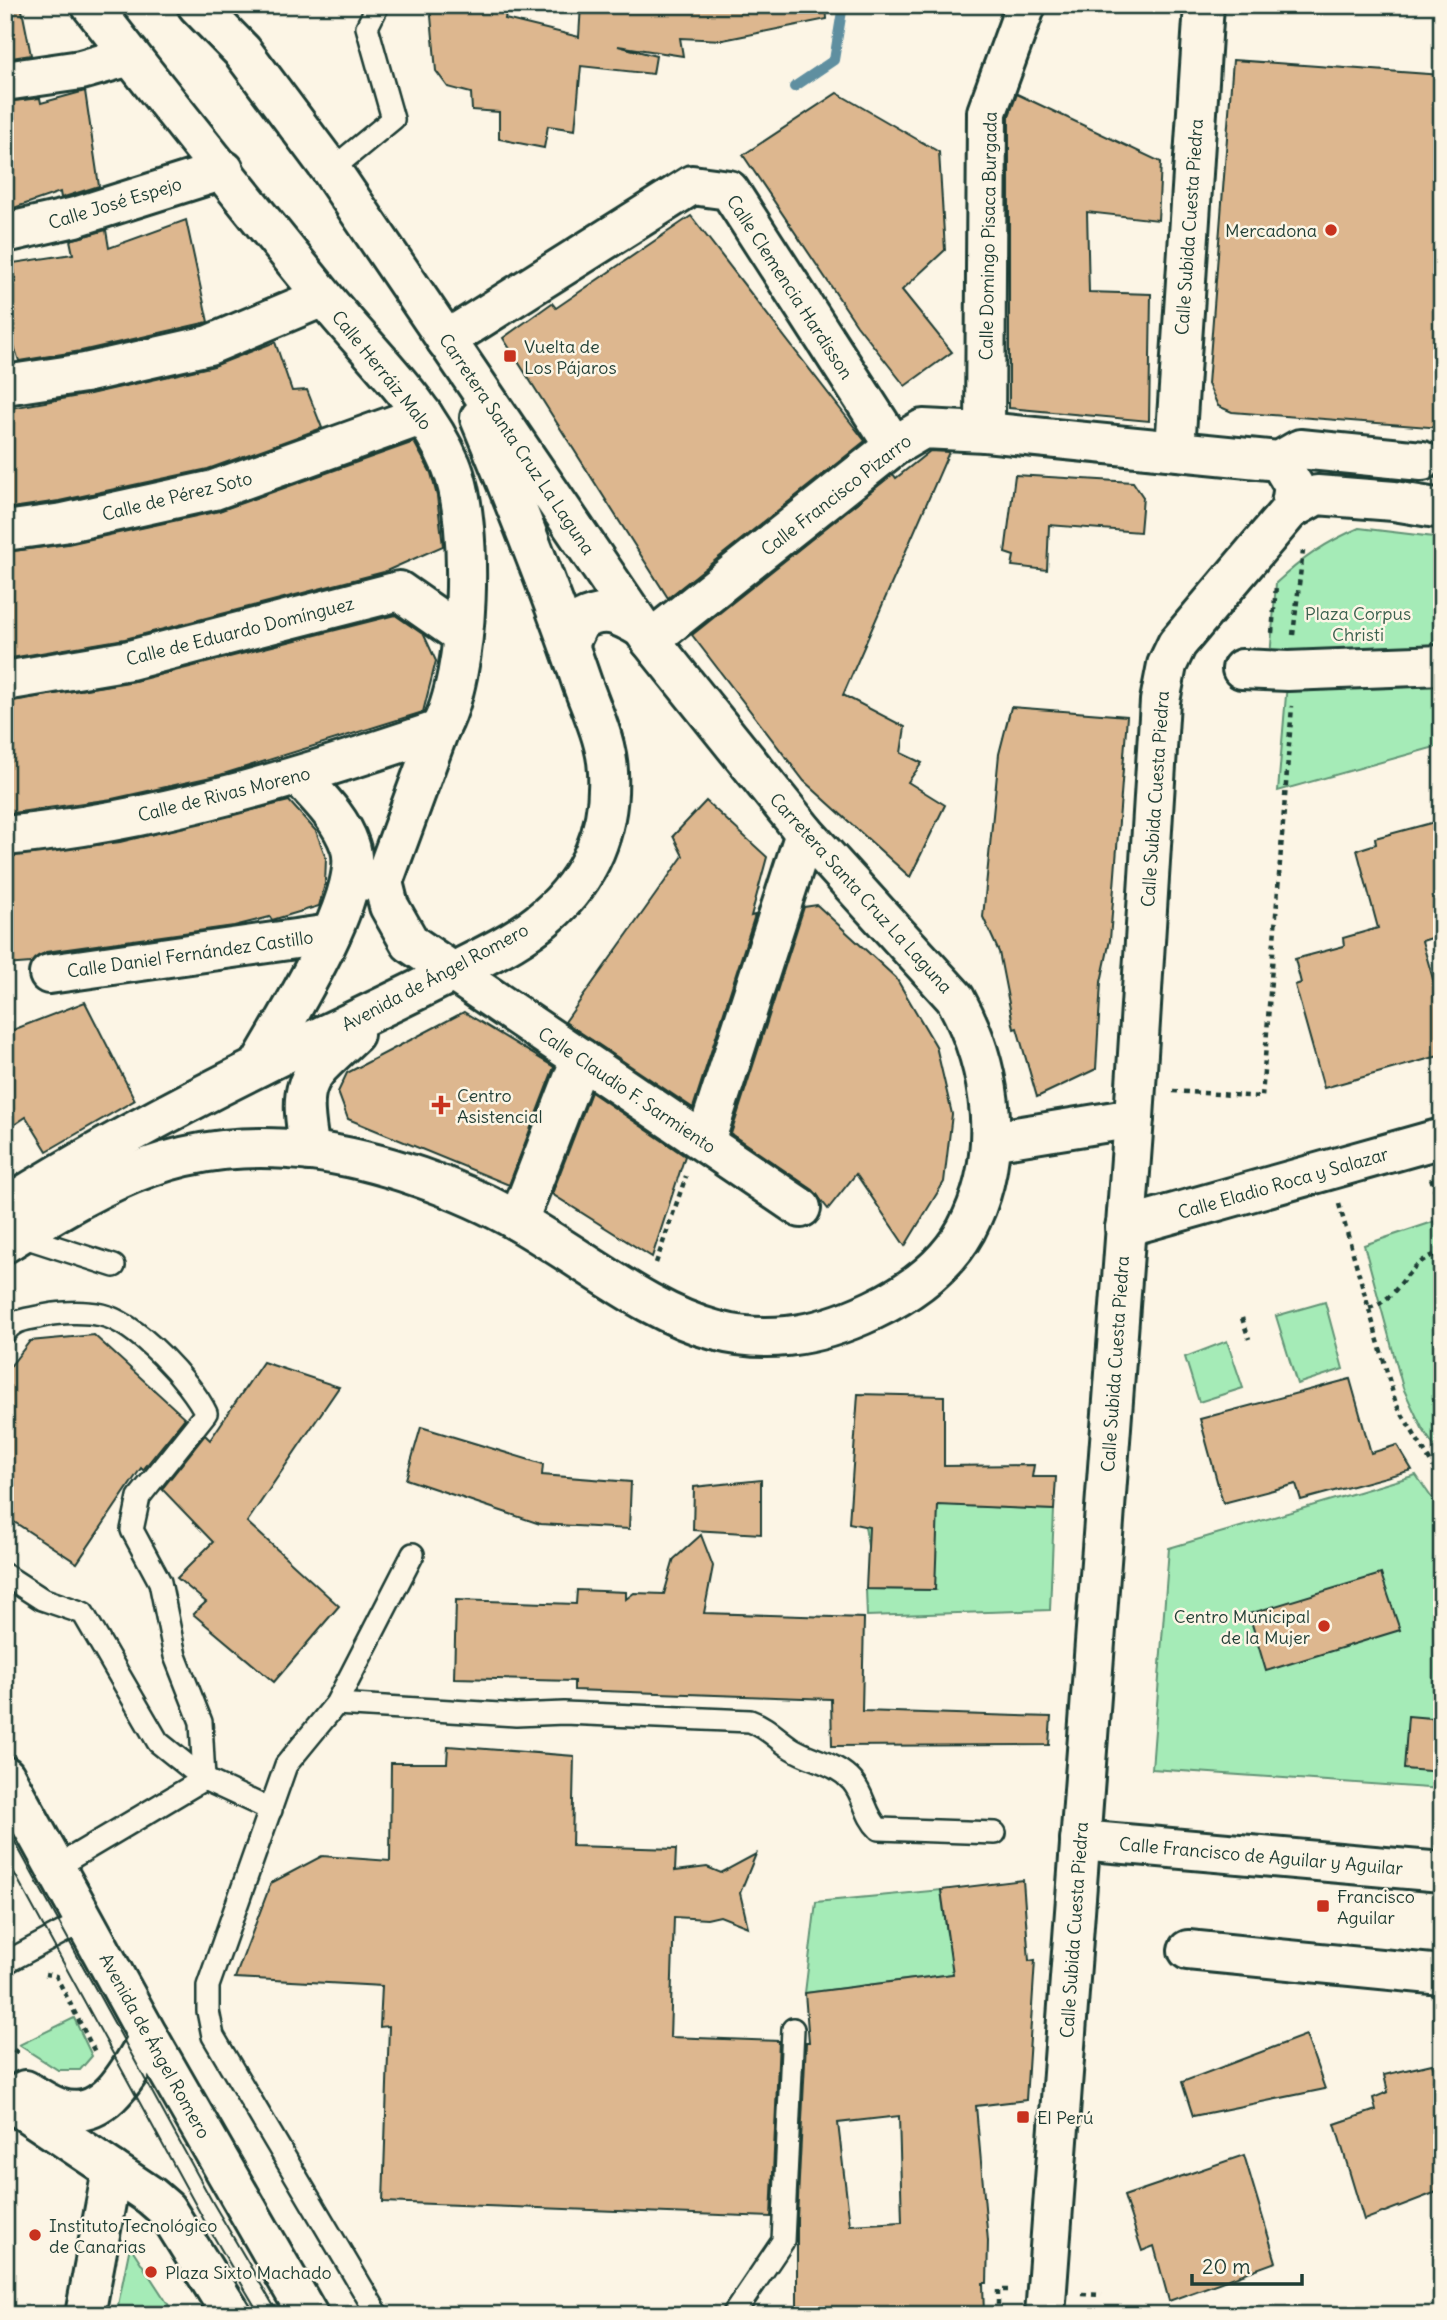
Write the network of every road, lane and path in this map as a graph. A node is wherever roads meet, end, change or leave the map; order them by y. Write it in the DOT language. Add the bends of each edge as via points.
graph roads {
  1 [pos="91,5"];
  2 [pos="197,5"];
  3 [pos="378,5"];
  4 [pos="1026,5"];
  5 [pos="1204,5"];
  6 [pos="130,56"];
  7 [pos="5,81"];
  8 [pos="224,170"];
  9 [pos="331,170"];
  10 [pos="5,233"];
  11 [pos="323,297"];
  12 [pos="449,345"];
  13 [pos="5,385"];
  14 [pos="423,415"];
  15 [pos="985,432"];
  16 [pos="894,446"];
  17 [pos="1175,449"];
  18 [pos="1432,459"];
  19 [pos="1279,461"];
  20 [pos="1433,508"];
  21 [pos="1290,510"];
  22 [pos="5,531"];
  23 [pos="1305,556"];
  24 [pos="1295,565"];
  25 [pos="1276,583"];
  26 [pos="461,635"];
  27 [pos="647,635"];
  28 [pos="1272,635"];
  29 [pos="569,644"];
  30 [pos="1442,665"];
  31 [pos="1242,669"];
  32 [pos="1291,671"];
  33 [pos="5,681"];
  34 [pos="439,730"];
  35 [pos="300,777"];
  36 [pos="805,833"];
  37 [pos="5,836"];
  38 [pos="368,880"];
  39 [pos="331,934"];
  40 [pos="452,972"];
  41 [pos="49,974"];
  42 [pos="383,1008"];
  43 [pos="581,1058"];
  44 [pos="259,1066"];
  45 [pos="1135,1103"];
  46 [pos="1442,1138"];
  47 [pos="702,1140"];
  48 [pos="991,1140"];
  49 [pos="310,1151"];
  50 [pos="1329,1170"];
  51 [pos="801,1208"];
  52 [pos="518,1221"];
  53 [pos="1125,1227"];
  54 [pos="10,1229"];
  55 [pos="1442,1253"];
  56 [pos="114,1266"];
  57 [pos="642,1300"];
  58 [pos="1369,1308"];
  59 [pos="1242,1318"];
  60 [pos="5,1332"];
  61 [pos="1248,1339"];
  62 [pos="1442,1481"];
  63 [pos="413,1554"];
  64 [pos="5,1575"];
  65 [pos="336,1704"];
  66 [pos="5,1776"];
  67 [pos="204,1780"];
  68 [pos="271,1810"];
  69 [pos="995,1833"];
  70 [pos="1080,1840"];
  71 [pos="56,1867"];
  72 [pos="1442,1872"];
  73 [pos="85,1920"];
  74 [pos="1188,1950"];
  75 [pos="5,1964"];
  76 [pos="1442,1975"];
  77 [pos="51,1976"];
  78 [pos="793,2029"];
  79 [pos="149,2038"];
  80 [pos="5,2045"];
  81 [pos="97,2060"];
  82 [pos="15,2067"];
  83 [pos="5,2098"];
  84 [pos="112,2170"];
  85 [pos="998,2290"];
  86 [pos="85,2315"];
  87 [pos="232,2315"];
  88 [pos="308,2315"];
  89 [pos="378,2315"];
  90 [pos="733,2315"];
  91 [pos="998,2315"];
  92 [pos="1045,2315"];
  1 -- 6 [label="street, Calle Herráiz Malo"];
  2 -- 9 [label="street, Carretera Santa Cruz La Laguna" via="242,51"];
  3 -- 9 [label="lane" via="367,27 393,119"];
  4 -- 15 [label="street, Calle Domingo Pisaca Burgada" via="987,112"];
  5 -- 17 [label="street, Calle Subida Cuesta Piedra"];
  6 -- 7 [label="street" via="81,70"];
  6 -- 8 [label="street, Calle Herráiz Malo"];
  8 -- 10 [label="street, Calle José Espejo" via="75,217"];
  8 -- 11 [label="street, Calle Herráiz Malo"];
  9 -- 12 [label="street, Carretera Santa Cruz La Laguna"];
  11 -- 13 [label="street" via="209,345 85,373"];
  11 -- 14 [label="street, Calle Herráiz Malo"];
  12 -- 16 [label="street, Calle Clemencia Hardisson" via="692,185 729,190"];
  12 -- 27 [label="street, Carretera Santa Cruz La Laguna"];
  12 -- 29 [label="street, Avenida de Ángel Romero"];
  14 -- 22 [label="street, Calle de Pérez Soto" via="214,490"];
  14 -- 26 [label="street, Calle Herráiz Malo" via="451,465 459,494 467,564"];
  15 -- 16 [label="street, Calle Francisco Pizarro" via="923,429"];
  15 -- 17 [label="street, Calle Francisco Pizarro"];
  16 -- 27 [label="street, Calle Francisco Pizarro"];
  17 -- 19 [label="street, Calle Francisco Pizarro"];
  18 -- 19 [label="street" via="1300,449"];
  18 -- 20 [label="street" via="1414,476 1414,486"];
  19 -- 21 [label="street" via="1294,486"];
  20 -- 21 [label="street" via="1317,495"];
  21 -- 23 [label="path"];
  21 -- 45 [label="street, Calle Subida Cuesta Piedra" via="1177,644 1167,665 1159,713"];
  23 -- 24 [label="path"];
  23 -- 32 [label="path"];
  25 -- 28 [label="path"];
  26 -- 33 [label="street, Calle de Eduardo Domínguez" via="399,591 130,660"];
  26 -- 34 [label="street, Calle Herráiz Malo" via="449,712"];
  27 -- 29 [label="street" via="616,613 603,612 580,621"];
  27 -- 36 [label="street, Carretera Santa Cruz La Laguna"];
  29 -- 40 [label="street, Avenida de Ángel Romero" via="608,769 603,835 593,859 548,915 517,939"];
  30 -- 32 [label="street"];
  31 -- 32 [label="street"];
  32 -- 45 [label="path" via="1262,1097"];
  34 -- 35 [label="street, Calle de Rivas Moreno"];
  34 -- 38 [label="street, Calle Herráiz Malo"];
  35 -- 37 [label="street, Calle de Rivas Moreno" via="121,819"];
  35 -- 38 [label="street" via="332,813"];
  36 -- 47 [label="street"];
  36 -- 48 [label="street, Carretera Santa Cruz La Laguna" via="955,998 983,1062"];
  38 -- 39 [label="street, Calle Herráiz Malo"];
  38 -- 40 [label="street, Calle Claudio F. Sarmiento" via="410,943"];
  39 -- 41 [label="street, Calle Daniel Fernández Castillo"];
  39 -- 44 [label="street, Calle Herráiz Malo"];
  40 -- 42 [label="street, Avenida de Ángel Romero"];
  40 -- 43 [label="street, Calle Claudio F. Sarmiento"];
  42 -- 44 [label="street, Avenida de Ángel Romero"];
  42 -- 49 [label="street" via="311,1074 304,1092"];
  43 -- 47 [label="street, Calle Claudio F. Sarmiento"];
  43 -- 52 [label="street"];
  44 -- 54 [label="street, Avenida de Ángel Romero" via="69,1167"];
  45 -- 48 [label="street"];
  45 -- 53 [label="street, Calle Subida Cuesta Piedra"];
  46 -- 50 [label="street, Calle Eladio Roca y Salazar"];
  47 -- 51 [label="street, Calle Claudio F. Sarmiento"];
  47 -- 57 [label="path"];
  48 -- 57 [label="street, Carretera Santa Cruz La Laguna" via="978,1205 951,1254 922,1282 852,1321 775,1340 736,1337 695,1326"];
  49 -- 52 [label="street, Carretera Santa Cruz La Laguna" via="348,1157 441,1186"];
  49 -- 54 [label="street, Carretera Santa Cruz La Laguna" via="217,1150 136,1170"];
  50 -- 53 [label="street, Calle Eladio Roca y Salazar"];
  50 -- 58 [label="path"];
  52 -- 57 [label="street, Carretera Santa Cruz La Laguna"];
  53 -- 70 [label="street, Calle Subida Cuesta Piedra"];
  54 -- 56 [label="lane"];
  55 -- 58 [label="path" via="1423,1257 1382,1304"];
  58 -- 62 [label="path" via="1396,1404"];
  59 -- 61 [label="path"];
  60 -- 67 [label="lane" via="12,1323 52,1313 104,1315 151,1343 196,1392 206,1413 139,1497 132,1530 160,1582 175,1656 201,1722"];
  63 -- 65 [label="lane"];
  64 -- 67 [label="lane" via="42,1599 83,1613 158,1742"];
  65 -- 68 [label="lane" via="286,1765"];
  65 -- 69 [label="lane" via="516,1715 750,1721 767,1727 790,1748 836,1766 863,1794 878,1829"];
  66 -- 71 [label="street, Avenida de Ángel Romero"];
  67 -- 68 [label="lane"];
  67 -- 71 [label="lane"];
  68 -- 89 [label="lane" via="208,1986 213,2036"];
  70 -- 72 [label="street, Calle Francisco de Aguilar y Aguilar"];
  70 -- 92 [label="street, Calle Subida Cuesta Piedra"];
  71 -- 73 [label="street, Avenida de Ángel Romero"];
  73 -- 75 [label="lane"];
  73 -- 79 [label="street, Avenida de Ángel Romero"];
  74 -- 76 [label="street"];
  77 -- 81 [label="path" via="57,1976"];
  78 -- 90 [label="lane" via="783,2241"];
  79 -- 82 [label="street" via="117,2090 87,2108 57,2108"];
  79 -- 88 [label="street, Avenida de Ángel Romero"];
  80 -- 82 [label="path"];
  83 -- 84 [label="street"];
  84 -- 86 [label="street"];
  84 -- 87 [label="street" via="166,2209"];
  85 -- 91 [label="path"];
}
